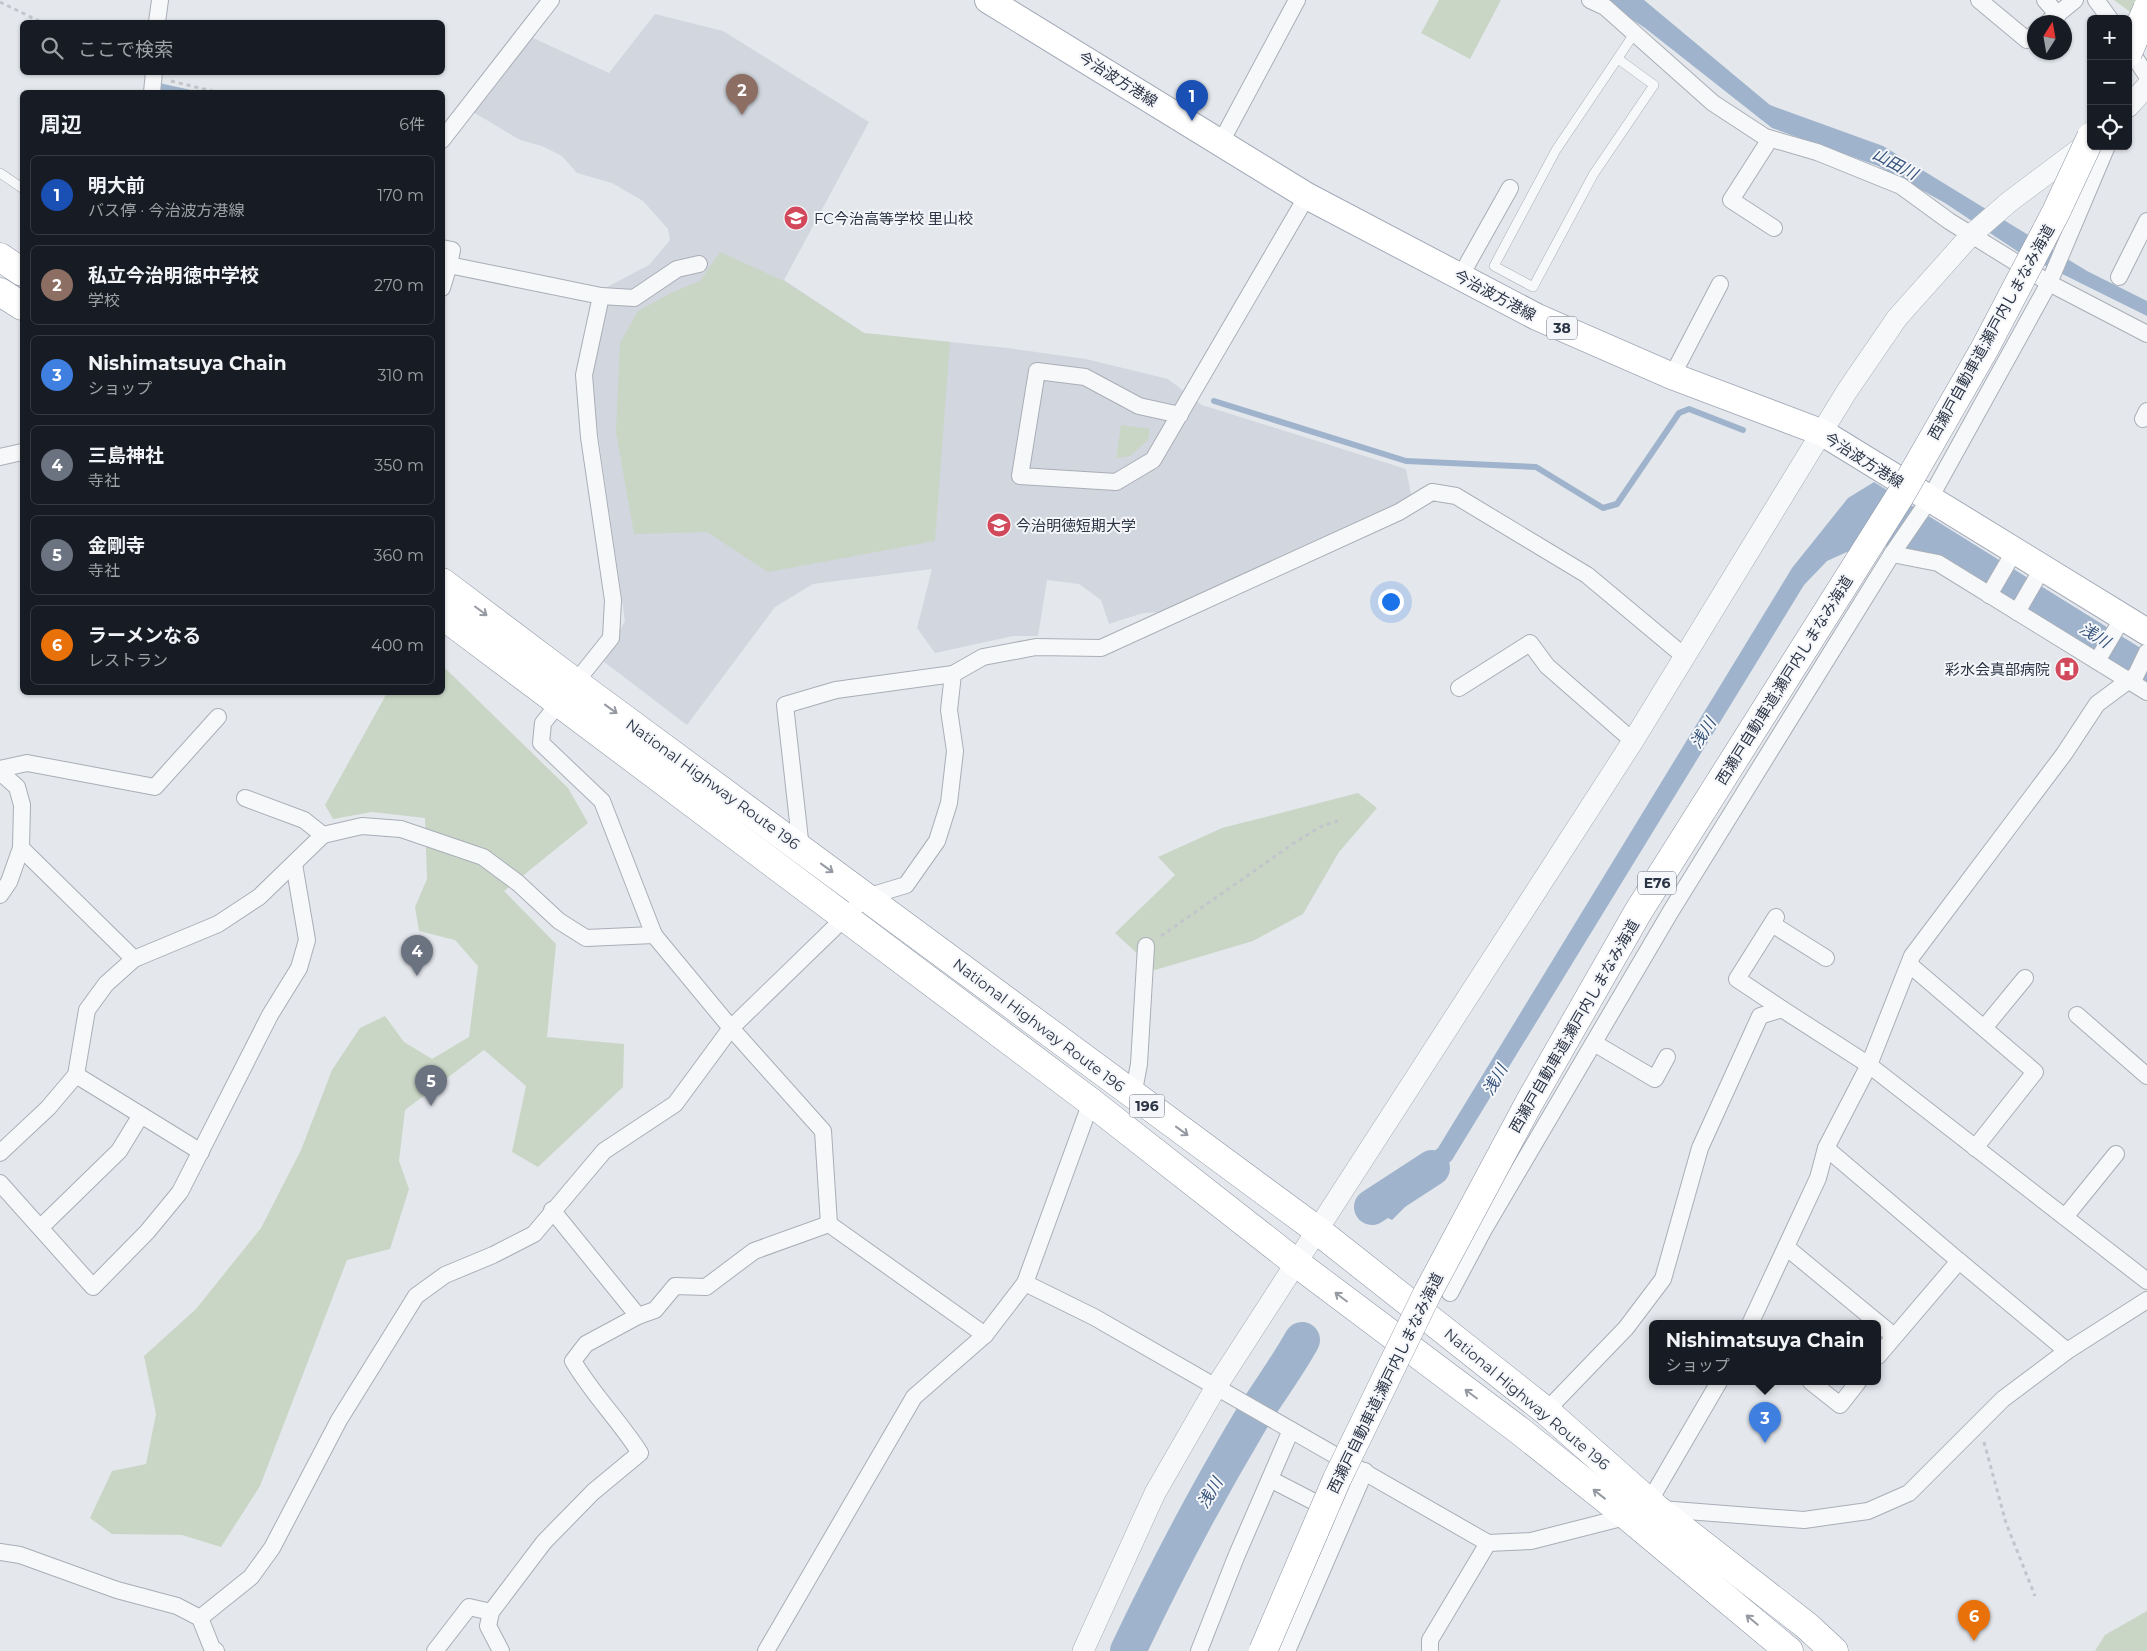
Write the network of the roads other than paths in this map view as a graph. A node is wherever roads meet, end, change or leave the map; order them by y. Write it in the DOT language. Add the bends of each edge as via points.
graph roads {
  1 [pos="160,0"];
  2 [pos="551,0"];
  3 [pos="988,0"];
  4 [pos="1297,0"];
  5 [pos="1590,0"];
  6 [pos="1980,0"];
  7 [pos="2044,0"];
  8 [pos="2075,0"];
  9 [pos="2096,0"];
  10 [pos="1610,6"];
  11 [pos="2147,9"];
  12 [pos="2052,15"];
  13 [pos="2057,15"];
  14 [pos="2107,15"];
  15 [pos="157,20"];
  16 [pos="1634,34"];
  17 [pos="2027,40"];
  18 [pos="2132,44"];
  19 [pos="2132,54"];
  20 [pos="1618,59"];
  21 [pos="154,75"];
  22 [pos="2147,76"];
  23 [pos="2147,86"];
  24 [pos="152,90"];
  25 [pos="2130,105"];
  26 [pos="445,136"];
  27 [pos="1770,139"];
  28 [pos="1221,142"];
  29 [pos="2087,142"];
  30 [pos="2087,147"];
  31 [pos="2105,150"];
  32 [pos="0,174"];
  33 [pos="20,187"];
  34 [pos="1510,188"];
  35 [pos="1307,196"];
  36 [pos="2147,222"];
  37 [pos="1774,228"];
  38 [pos="1971,235"];
  39 [pos="445,249"];
  40 [pos="0,257"];
  41 [pos="449,264"];
  42 [pos="699,264"];
  43 [pos="20,271"];
  44 [pos="1460,277"];
  45 [pos="2119,277"];
  46 [pos="445,278"];
  47 [pos="2049,283"];
  48 [pos="1720,284"];
  49 [pos="0,292"];
  50 [pos="600,296"];
  51 [pos="1527,298"];
  52 [pos="20,305"];
  53 [pos="2147,334"];
  54 [pos="1672,376"];
  55 [pos="1180,415"];
  56 [pos="1823,434"];
  57 [pos="20,452"];
  58 [pos="0,457"];
  59 [pos="1929,500"];
  60 [pos="2014,553"];
  61 [pos="1892,554"];
  62 [pos="2042,570"];
  63 [pos="445,585"];
  64 [pos="1990,594"];
  65 [pos="2017,611"];
  66 [pos="445,617"];
  67 [pos="2122,619"];
  68 [pos="2147,632"];
  69 [pos="2147,652"];
  70 [pos="1684,656"];
  71 [pos="2097,662"];
  72 [pos="953,674"];
  73 [pos="2132,678"];
  74 [pos="1459,688"];
  75 [pos="2147,692"];
  76 [pos="568,693"];
  77 [pos="218,717"];
  78 [pos="1633,742"];
  79 [pos="0,770"];
  80 [pos="245,798"];
  81 [pos="323,835"];
  82 [pos="21,848"];
  83 [pos="801,849"];
  84 [pos="294,864"];
  85 [pos="0,895"];
  86 [pos="866,897"];
  87 [pos="845,917"];
  88 [pos="654,935"];
  89 [pos="1146,946"];
  90 [pos="1826,958"];
  91 [pos="134,959"];
  92 [pos="1910,965"];
  93 [pos="2025,978"];
  94 [pos="1782,1009"];
  95 [pos="2077,1015"];
  96 [pos="731,1028"];
  97 [pos="1984,1028"];
  98 [pos="1594,1042"];
  99 [pos="1667,1056"];
  100 [pos="1869,1065"];
  101 [pos="76,1075"];
  102 [pos="2147,1077"];
  103 [pos="1133,1096"];
  104 [pos="1091,1102"];
  105 [pos="141,1115"];
  106 [pos="1826,1148"];
  107 [pos="1975,1148"];
  108 [pos="201,1152"];
  109 [pos="0,1153"];
  110 [pos="2116,1154"];
  111 [pos="0,1183"];
  112 [pos="552,1210"];
  113 [pos="2065,1217"];
  114 [pos="830,1224"];
  115 [pos="40,1227"];
  116 [pos="1317,1230"];
  117 [pos="1786,1247"];
  118 [pos="1959,1261"];
  119 [pos="1295,1262"];
  120 [pos="2147,1281"];
  121 [pos="1025,1283"];
  122 [pos="1450,1293"];
  123 [pos="2147,1300"];
  124 [pos="638,1316"];
  125 [pos="1752,1320"];
  126 [pos="1875,1320"];
  127 [pos="1881,1325"];
  128 [pos="985,1335"];
  129 [pos="1894,1336"];
  130 [pos="2067,1351"];
  131 [pos="1881,1352"];
  132 [pos="1717,1385"];
  133 [pos="1815,1385"];
  134 [pos="1856,1385"];
  135 [pos="1216,1387"];
  136 [pos="1546,1411"];
  137 [pos="1291,1430"];
  138 [pos="1365,1472"];
  139 [pos="1270,1479"];
  140 [pos="1644,1509"];
  141 [pos="1344,1517"];
  142 [pos="1488,1543"];
  143 [pos="0,1552"];
  144 [pos="491,1612"];
  145 [pos="200,1618"];
  146 [pos="216,1651"];
  147 [pos="435,1651"];
  148 [pos="501,1651"];
  149 [pos="766,1651"];
  150 [pos="1083,1651"];
  151 [pos="1199,1651"];
  152 [pos="1263,1651"];
  153 [pos="1287,1651"];
  154 [pos="1430,1651"];
  155 [pos="1789,1651"];
  156 [pos="1834,1651"];
  1 -- 15 [label="street"];
  2 -- 26 [label="street"];
  3 -- 28 [label="main road, 今治波方港線 / 38"];
  4 -- 28 [label="street"];
  5 -- 10 [label="street"];
  6 -- 17 [label="street"];
  7 -- 12 [label="street"];
  8 -- 13 [label="street"];
  9 -- 14 [label="street"];
  10 -- 16 [label="street"];
  11 -- 18 [label="highway, bridge"];
  16 -- 20 [label="lane"];
  16 -- 27 [label="street" via="1713,103"];
  19 -- 22 [label="street"];
  20 -- 51 [label="lane" via="1556,150 1494,266"];
  20 -- 51 [label="lane" via="1654,85 1593,175"];
  21 -- 24 [label="street"];
  23 -- 25 [label="street"];
  27 -- 37 [label="street" via="1731,200"];
  27 -- 38 [label="street" via="1817,152 1901,186"];
  28 -- 35 [label="main road, 今治波方港線 / 38"];
  29 -- 38 [label="street" via="2008,202"];
  30 -- 152 [label="highway, 西瀬戸自動車道;瀬戸内しまなみ海道 / E76, bridge" via="1985,348 1900,496 1638,912 1529,1103 1428,1292 1341,1470"];
  31 -- 47 [label="street"];
  32 -- 33 [label="lane"];
  34 -- 44 [label="street"];
  35 -- 44 [label="main road, 今治波方港線 / 38"];
  35 -- 55 [label="street"];
  36 -- 45 [label="street"];
  38 -- 47 [label="street"];
  38 -- 56 [label="street" via="1897,318 1846,391"];
  39 -- 41 [label="street" via="452,250"];
  40 -- 43 [label="highway"];
  41 -- 46 [label="street"];
  41 -- 50 [label="street"];
  42 -- 50 [label="street" via="677,269 634,298"];
  44 -- 51 [label="main road, 今治波方港線 / 38"];
  47 -- 53 [label="street"];
  47 -- 59 [label="street"];
  48 -- 54 [label="street"];
  49 -- 52 [label="highway"];
  50 -- 76 [label="street" via="584,375 589,437 613,600 611,638"];
  51 -- 54 [label="main road, 今治波方港線 / 38"];
  54 -- 56 [label="main road, 今治波方港線 / 38"];
  55 -- 55 [label="street" via="1153,460 1116,482 1020,476 1038,371 1085,377 1139,406"];
  56 -- 59 [label="main road, 今治波方港線 / 38"];
  56 -- 70 [label="street"];
  57 -- 58 [label="street"];
  59 -- 60 [label="main road, 今治波方港線 / 38"];
  59 -- 61 [label="street"];
  60 -- 62 [label="main road, 今治波方港線 / 38"];
  60 -- 64 [label="street"];
  61 -- 64 [label="street" via="1938,563"];
  61 -- 98 [label="street" via="1671,911"];
  62 -- 65 [label="street"];
  62 -- 67 [label="main road, 今治波方港線 / 38"];
  63 -- 76 [label="highway, National Highway Route 196 / 196, one-way"];
  64 -- 65 [label="street"];
  65 -- 71 [label="street"];
  66 -- 76 [label="highway, National Highway Route 196 / 196"];
  67 -- 68 [label="main road, 今治波方港線 / 38"];
  67 -- 71 [label="street"];
  69 -- 73 [label="street"];
  70 -- 72 [label="street" via="1587,575 1456,496 1432,492 1399,512 1101,648 1036,647 983,658"];
  70 -- 78 [label="street"];
  71 -- 73 [label="street"];
  72 -- 83 [label="street" via="836,690 785,705"];
  72 -- 86 [label="street" via="949,710 955,751 949,803 938,841 906,885"];
  73 -- 75 [label="street"];
  73 -- 92 [label="street" via="2097,704 2064,754 1912,956"];
  74 -- 78 [label="street" via="1530,643 1547,666"];
  76 -- 83 [label="highway, National Highway Route 196 / 196, one-way"];
  76 -- 87 [label="highway, National Highway Route 196 / 196"];
  76 -- 88 [label="street" via="544,723 541,743 602,801"];
  77 -- 79 [label="street" via="155,787 28,763"];
  78 -- 116 [label="street"];
  79 -- 82 [label="street" via="17,787 22,805"];
  80 -- 81 [label="street" via="304,820"];
  81 -- 84 [label="street"];
  81 -- 88 [label="street" via="362,826 402,829 483,857 518,883 559,921 586,938"];
  82 -- 85 [label="street" via="9,882"];
  82 -- 91 [label="street"];
  83 -- 86 [label="highway, National Highway Route 196 / 196, one-way"];
  84 -- 91 [label="street" via="259,897 218,924"];
  84 -- 108 [label="street" via="307,940 299,968 270,1015"];
  86 -- 87 [label="street"];
  86 -- 103 [label="highway, National Highway Route 196 / 196"];
  87 -- 96 [label="street"];
  87 -- 104 [label="highway, National Highway Route 196 / 196"];
  88 -- 96 [label="street"];
  89 -- 103 [label="street" via="1139,1064"];
  90 -- 94 [label="street" via="1774,920 1736,979"];
  91 -- 101 [label="street" via="106,984 87,1010"];
  92 -- 97 [label="street"];
  92 -- 100 [label="street"];
  93 -- 97 [label="street"];
  94 -- 100 [label="street"];
  94 -- 136 [label="street" via="1760,1016 1700,1148 1663,1279 1626,1328"];
  95 -- 102 [label="street"];
  96 -- 112 [label="street" via="674,1104 604,1151"];
  96 -- 114 [label="street" via="823,1131"];
  97 -- 107 [label="street" via="2035,1072"];
  98 -- 99 [label="street" via="1655,1079"];
  98 -- 122 [label="street"];
  100 -- 106 [label="street"];
  100 -- 107 [label="street"];
  101 -- 105 [label="street"];
  101 -- 109 [label="street" via="48,1108"];
  103 -- 116 [label="highway, National Highway Route 196 / 196, one-way"];
  104 -- 119 [label="highway, National Highway Route 196 / 196"];
  104 -- 121 [label="street"];
  105 -- 108 [label="street"];
  105 -- 115 [label="street" via="118,1151"];
  106 -- 117 [label="street" via="1818,1178"];
  106 -- 118 [label="street"];
  107 -- 113 [label="street"];
  108 -- 115 [label="street" via="180,1192 93,1288"];
  110 -- 113 [label="street"];
  111 -- 115 [label="street"];
  112 -- 124 [label="street"];
  112 -- 145 [label="street" via="534,1234 493,1256 445,1275 416,1296 339,1420 272,1548 251,1577"];
  113 -- 120 [label="street"];
  114 -- 124 [label="street" via="754,1251 706,1287 675,1286 654,1310"];
  114 -- 128 [label="street"];
  116 -- 119 [label="street"];
  116 -- 136 [label="highway, National Highway Route 196 / 196"];
  117 -- 125 [label="street"];
  117 -- 126 [label="street"];
  118 -- 129 [label="street"];
  118 -- 130 [label="street"];
  119 -- 135 [label="street"];
  140 -- 119 [label="highway, National Highway Route 196 / 196, one-way" via="1520,1431"];
  121 -- 128 [label="street"];
  121 -- 135 [label="street" via="1094,1317"];
  123 -- 130 [label="street"];
  124 -- 144 [label="street" via="586,1344 573,1361 640,1454 593,1492 544,1542"];
  127 -- 129 [label="street"];
  128 -- 149 [label="street" via="914,1397"];
  129 -- 131 [label="street"];
  130 -- 140 [label="street" via="2003,1399 1909,1493 1868,1511 1804,1520"];
  132 -- 140 [label="street"];
  133 -- 134 [label="street" via="1840,1405"];
  135 -- 137 [label="street"];
  135 -- 150 [label="street" via="1156,1493"];
  136 -- 140 [label="highway, National Highway Route 196 / 196"];
  137 -- 138 [label="street"];
  137 -- 139 [label="street"];
  138 -- 141 [label="street"];
  138 -- 142 [label="street"];
  139 -- 141 [label="street"];
  139 -- 151 [label="street"];
  140 -- 142 [label="street" via="1531,1541"];
  155 -- 140 [label="highway, National Highway Route 196 / 196, one-way"];
  140 -- 156 [label="highway, National Highway Route 196 / 196" via="1807,1626"];
  141 -- 153 [label="street"];
  142 -- 154 [label="street" via="1430,1640"];
  143 -- 145 [label="street" via="20,1555 117,1590 177,1606"];
  144 -- 147 [label="street" via="469,1607"];
  144 -- 148 [label="street" via="488,1626"];
  145 -- 146 [label="street"];
}
